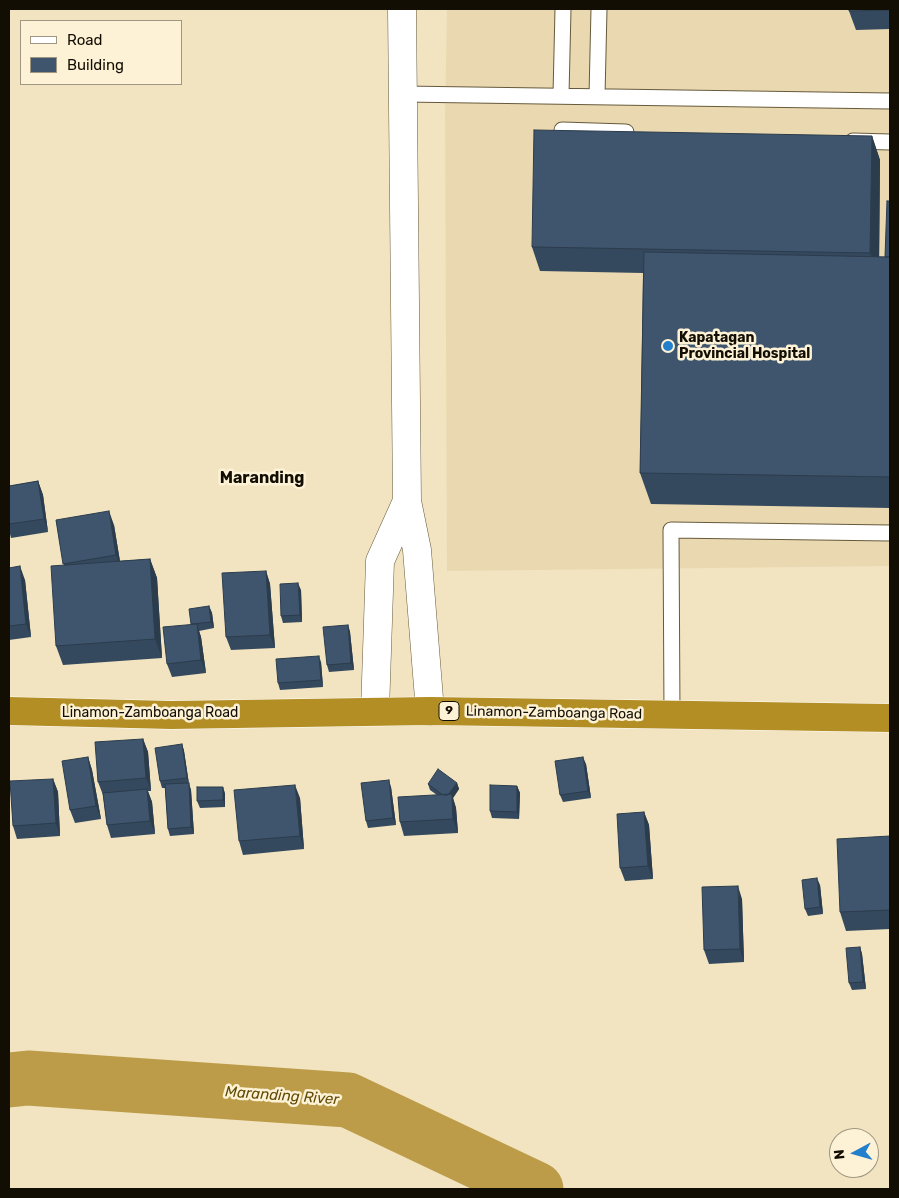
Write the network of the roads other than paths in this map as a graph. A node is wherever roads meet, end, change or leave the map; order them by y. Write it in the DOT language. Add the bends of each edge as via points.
graph roads {
  1 [pos="402,9"];
  2 [pos="563,9"];
  3 [pos="599,9"];
  4 [pos="402,94"];
  5 [pos="561,96"];
  6 [pos="597,96"];
  7 [pos="890,101"];
  8 [pos="562,130"];
  9 [pos="642,133"];
  10 [pos="840,140"];
  11 [pos="890,142"];
  12 [pos="407,501"];
  13 [pos="890,533"];
  14 [pos="9,711"];
  15 [pos="430,711"];
  16 [pos="375,712"];
  17 [pos="672,715"];
  18 [pos="890,718"];
  1 -- 4 [label="street"];
  2 -- 5 [label="lane"];
  3 -- 6 [label="lane"];
  4 -- 5 [label="lane"];
  4 -- 12 [label="street"];
  5 -- 6 [label="lane"];
  6 -- 7 [label="lane"];
  8 -- 9 [label="lane"];
  10 -- 11 [label="lane"];
  12 -- 15 [label="street" via="417,550"];
  12 -- 16 [label="street" via="380,561"];
  13 -- 17 [label="lane" via="671,530"];
  14 -- 16 [label="highway, Linamon-Zamboanga Road / 9" via="171,715"];
  15 -- 16 [label="highway, Linamon-Zamboanga Road / 9"];
  15 -- 17 [label="highway, Linamon-Zamboanga Road / 9"];
  17 -- 18 [label="highway, Linamon-Zamboanga Road / 9"];
}
